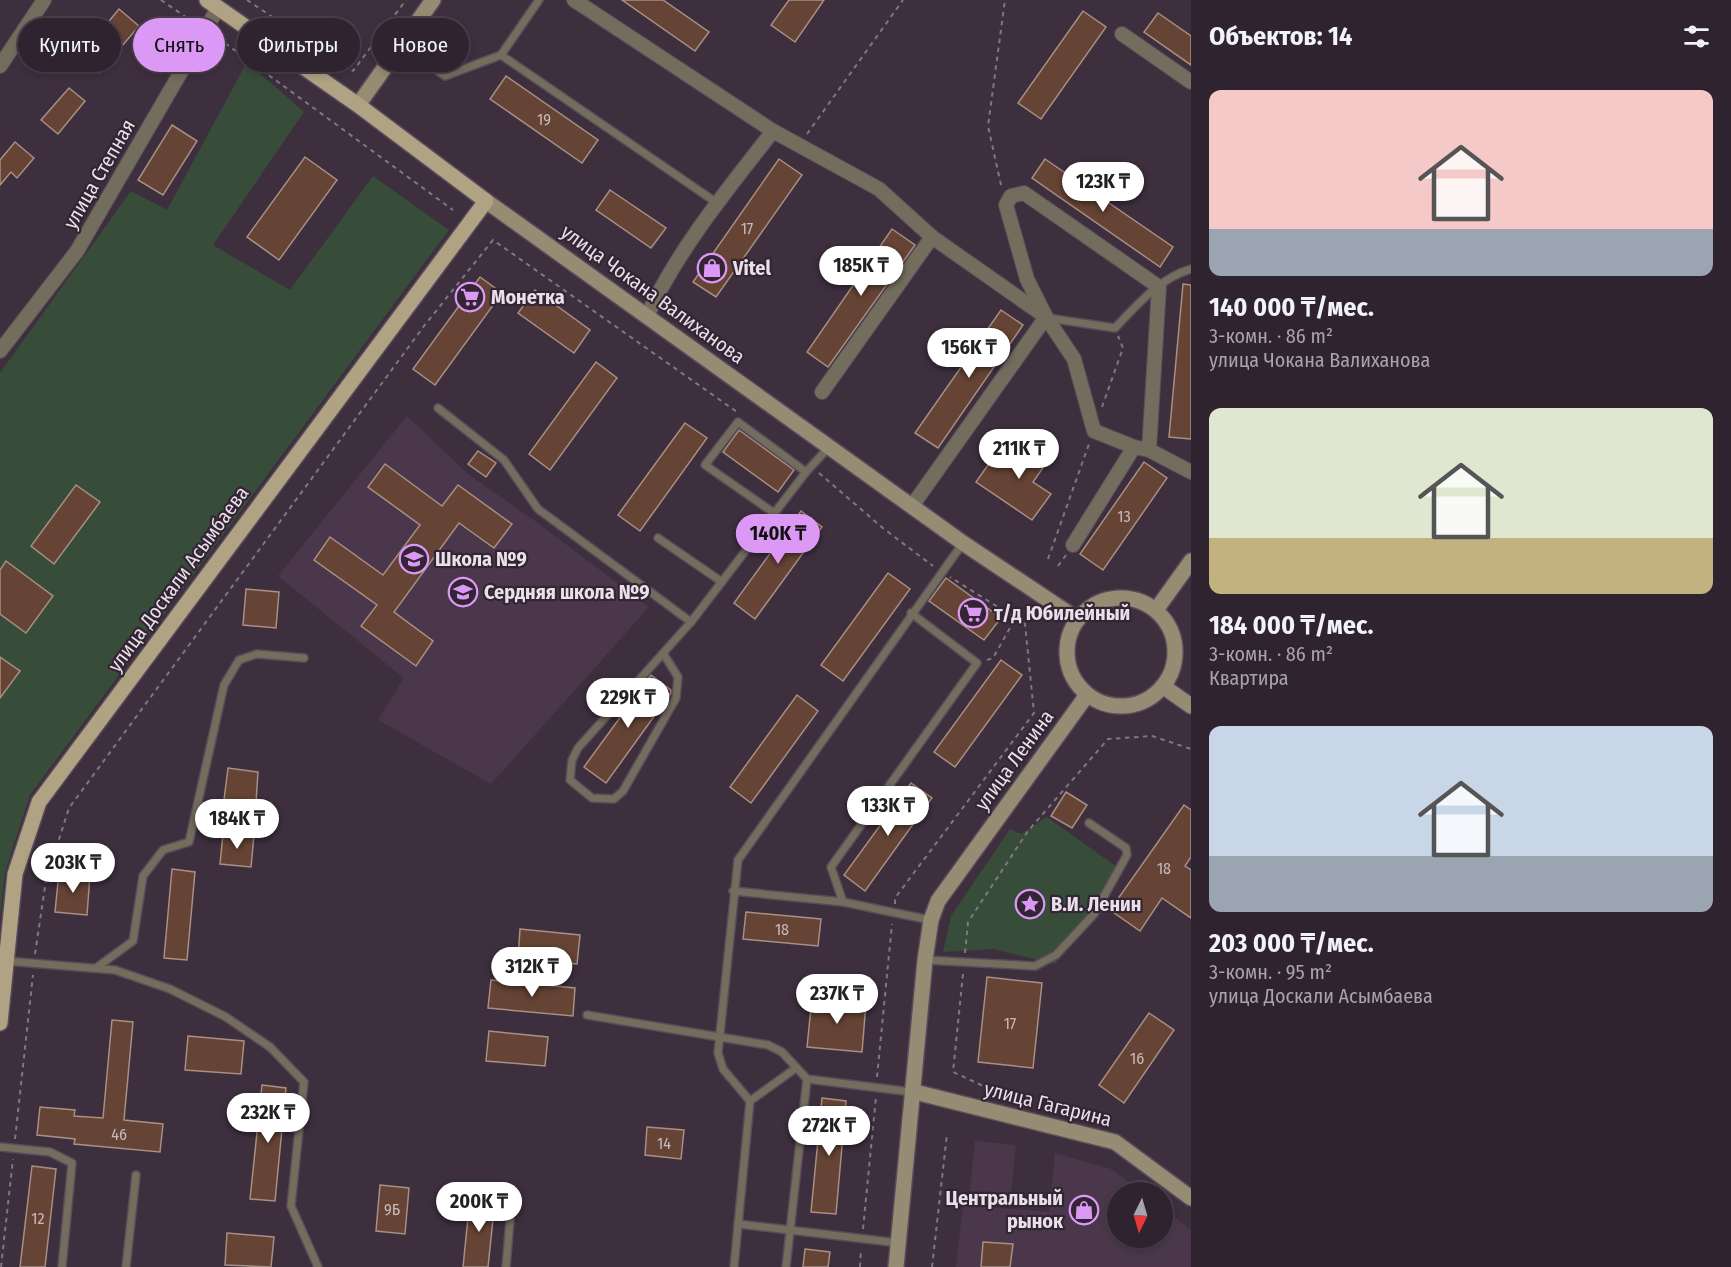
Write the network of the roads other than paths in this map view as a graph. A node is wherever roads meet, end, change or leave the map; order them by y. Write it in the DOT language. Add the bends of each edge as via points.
graph roads {
  1 [pos="44,0"];
  2 [pos="433,0"];
  3 [pos="539,0"];
  4 [pos="574,0"];
  5 [pos="213,4"];
  6 [pos="420,18"];
  7 [pos="1122,34"];
  8 [pos="501,55"];
  9 [pos="0,66"];
  10 [pos="469,67"];
  11 [pos="382,72"];
  12 [pos="439,72"];
  13 [pos="456,72"];
  14 [pos="1191,82"];
  15 [pos="358,105"];
  16 [pos="772,131"];
  17 [pos="486,201"];
  18 [pos="717,203"];
  19 [pos="932,237"];
  20 [pos="1191,269"];
  21 [pos="1159,286"];
  22 [pos="647,316"];
  23 [pos="1046,317"];
  24 [pos="0,351"];
  25 [pos="822,392"];
  26 [pos="438,408"];
  27 [pos="829,447"];
  28 [pos="1134,447"];
  29 [pos="1149,450"];
  30 [pos="806,472"];
  31 [pos="1191,472"];
  32 [pos="912,506"];
  33 [pos="774,513"];
  34 [pos="658,538"];
  35 [pos="963,543"];
  36 [pos="1073,546"];
  37 [pos="1191,561"];
  38 [pos="722,582"];
  39 [pos="1156,610"];
  40 [pos="911,613"];
  41 [pos="1077,619"];
  42 [pos="691,622"];
  43 [pos="663,653"];
  44 [pos="304,658"];
  45 [pos="1164,687"];
  46 [pos="1087,695"];
  47 [pos="1191,706"];
  48 [pos="1089,823"];
  49 [pos="733,891"];
  50 [pos="843,902"];
  51 [pos="931,920"];
  52 [pos="925,960"];
  53 [pos="6,961"];
  54 [pos="96,969"];
  55 [pos="586,1016"];
  56 [pos="0,1023"];
  57 [pos="719,1037"];
  58 [pos="796,1068"];
  59 [pos="807,1079"];
  60 [pos="915,1092"];
  61 [pos="750,1101"];
  62 [pos="0,1147"];
  63 [pos="136,1175"];
  64 [pos="512,1197"];
  65 [pos="1191,1198"];
  66 [pos="738,1224"];
  67 [pos="790,1232"];
  68 [pos="899,1244"];
  69 [pos="62,1267"];
  70 [pos="126,1267"];
  71 [pos="318,1267"];
  72 [pos="506,1267"];
  73 [pos="734,1267"];
  74 [pos="786,1267"];
  75 [pos="896,1267"];
  1 -- 9 [label="street"];
  2 -- 6 [label="street"];
  3 -- 8 [label="lane"];
  4 -- 16 [label="street"];
  5 -- 15 [label="main road, улица Чокана Валиханова"];
  5 -- 24 [label="street, улица Степная" via="205,30 77,251"];
  7 -- 14 [label="street"];
  8 -- 10 [label="lane"];
  8 -- 18 [label="lane"];
  11 -- 15 [label="street"];
  12 -- 13 [label="lane" via="445,76"];
  15 -- 17 [label="main road, улица Чокана Валиханова"];
  16 -- 18 [label="street"];
  16 -- 19 [label="street" via="879,189"];
  17 -- 22 [label="street, улица Чокана Валиханова"];
  17 -- 53 [label="main road, улица Доскали Асымбаева" via="39,802 15,874"];
  18 -- 22 [label="street" via="665,279"];
  19 -- 23 [label="street"];
  19 -- 25 [label="street"];
  20 -- 21 [label="lane"];
  21 -- 23 [label="lane" via="1115,328"];
  21 -- 23 [label="street" via="1024,193 1011,196 1006,205 1027,279"];
  21 -- 29 [label="street"];
  22 -- 27 [label="street, улица Чокана Валиханова"];
  23 -- 28 [label="street" via="1074,359 1094,431"];
  23 -- 32 [label="street"];
  26 -- 42 [label="lane" via="504,460 538,509"];
  27 -- 30 [label="lane"];
  27 -- 32 [label="street, улица Чокана Валиханова"];
  28 -- 29 [label="street"];
  28 -- 36 [label="street"];
  29 -- 31 [label="street"];
  30 -- 33 [label="lane"];
  30 -- 33 [label="lane" via="738,422 705,465"];
  32 -- 35 [label="street, улица Чокана Валиханова"];
  33 -- 38 [label="lane"];
  34 -- 38 [label="lane"];
  35 -- 40 [label="lane"];
  35 -- 41 [label="street, улица Чокана Валиханова"];
  37 -- 39 [label="street"];
  38 -- 42 [label="lane"];
  39 -- 41 [label="street" via="1130,598 1100,602"];
  39 -- 45 [label="street" via="1173,633 1176,661"];
  40 -- 49 [label="lane" via="738,860"];
  40 -- 50 [label="lane" via="977,663 831,867"];
  41 -- 46 [label="street" via="1067,645 1071,673"];
  42 -- 43 [label="lane"];
  43 -- 43 [label="lane" via="678,677 676,698 623,790 614,799 592,798 570,780 572,760 600,720"];
  44 -- 54 [label="lane" via="257,654 239,660 224,685 189,842 164,850 143,876 133,940"];
  45 -- 46 [label="street" via="1142,703 1113,706"];
  45 -- 47 [label="street"];
  46 -- 51 [label="street, улица Ленина" via="938,901"];
  48 -- 52 [label="lane" via="1126,848 1126,855 1094,914 1056,955 1035,966"];
  49 -- 50 [label="lane"];
  49 -- 57 [label="lane"];
  50 -- 51 [label="lane"];
  51 -- 52 [label="street, улица Ленина"];
  52 -- 60 [label="street, улица Ленина"];
  53 -- 54 [label="lane"];
  53 -- 56 [label="main road, улица Доскали Асымбаева"];
  54 -- 71 [label="lane" via="115,970 170,989 226,1017 270,1047 304,1082 291,1206"];
  55 -- 57 [label="lane"];
  57 -- 58 [label="lane" via="776,1047"];
  57 -- 61 [label="lane" via="723,1069"];
  58 -- 59 [label="lane"];
  58 -- 61 [label="lane"];
  59 -- 60 [label="lane"];
  59 -- 67 [label="lane"];
  60 -- 65 [label="street, улица Гагарина" via="1115,1142"];
  60 -- 68 [label="street, улица Ленина"];
  61 -- 66 [label="lane"];
  62 -- 69 [label="lane" via="50,1152 72,1163"];
  63 -- 70 [label="lane"];
  64 -- 72 [label="lane"];
  66 -- 67 [label="lane"];
  66 -- 73 [label="lane"];
  67 -- 68 [label="lane"];
  67 -- 74 [label="lane"];
  68 -- 75 [label="street, улица Ленина"];
}
